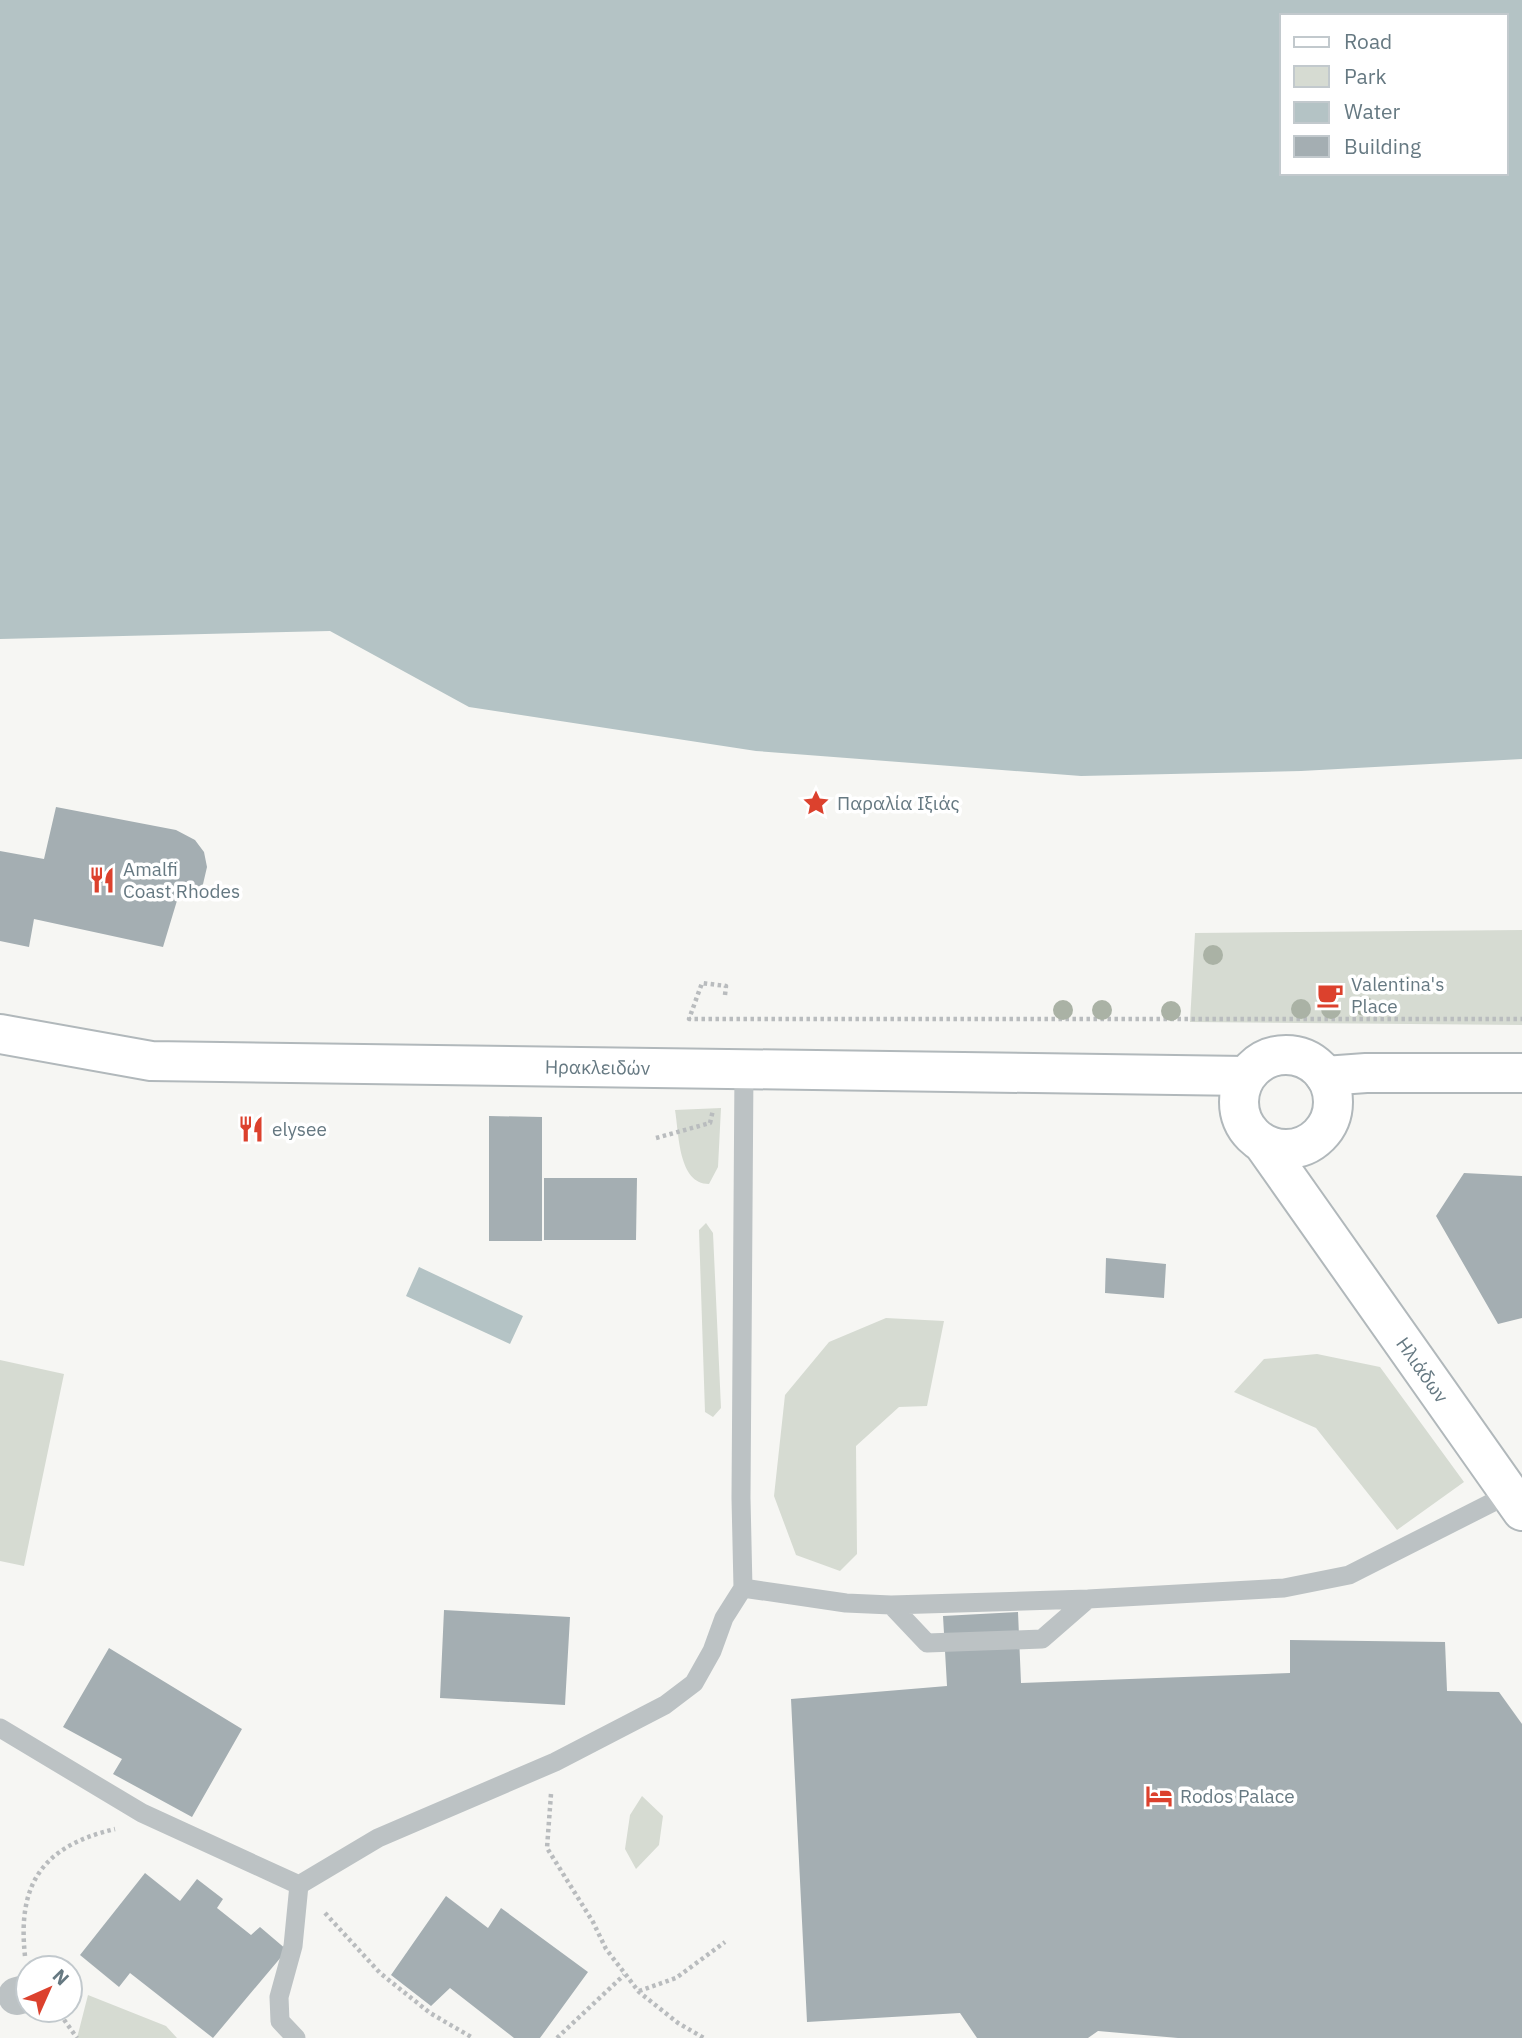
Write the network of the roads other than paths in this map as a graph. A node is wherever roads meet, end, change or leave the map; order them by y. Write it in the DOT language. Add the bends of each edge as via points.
graph roads {
  1 [pos="0,1034"];
  2 [pos="744,1068"];
  3 [pos="1522,1073"];
  4 [pos="1242,1091"];
  5 [pos="1330,1091"];
  6 [pos="1264,1144"];
  7 [pos="1310,1144"];
  8 [pos="1321,1227"];
  9 [pos="1516,1502"];
  10 [pos="743,1588"];
  11 [pos="1088,1599"];
  12 [pos="891,1605"];
  13 [pos="0,1728"];
  14 [pos="299,1885"];
  15 [pos="296,2038"];
  1 -- 2 [label="main road, Ηρακλειδών" via="151,1061"];
  2 -- 4 [label="main road, Ηρακλειδών" via="1197,1077"];
  2 -- 10 [label="lane"];
  3 -- 5 [label="main road" via="1366,1073"];
  4 -- 5 [label="main road" via="1256,1065 1285,1055 1315,1064"];
  4 -- 6 [label="main road" via="1243,1122"];
  5 -- 7 [label="main road" via="1330,1121"];
  6 -- 7 [label="main road" via="1279,1149"];
  6 -- 8 [label="main road, Ηλιάδων"];
  7 -- 8 [label="main road"];
  8 -- 9 [label="main road, Ηλιάδων"];
  9 -- 11 [label="lane" via="1349,1575 1283,1588"];
  10 -- 12 [label="lane"];
  10 -- 14 [label="lane" via="694,1683 665,1705 555,1762 378,1838"];
  11 -- 12 [label="lane"];
  11 -- 12 [label="lane" via="1042,1639 940,1643 927,1643"];
  13 -- 14 [label="lane" via="142,1813"];
  14 -- 15 [label="lane" via="293,1946 279,1997 280,2021"];
}
